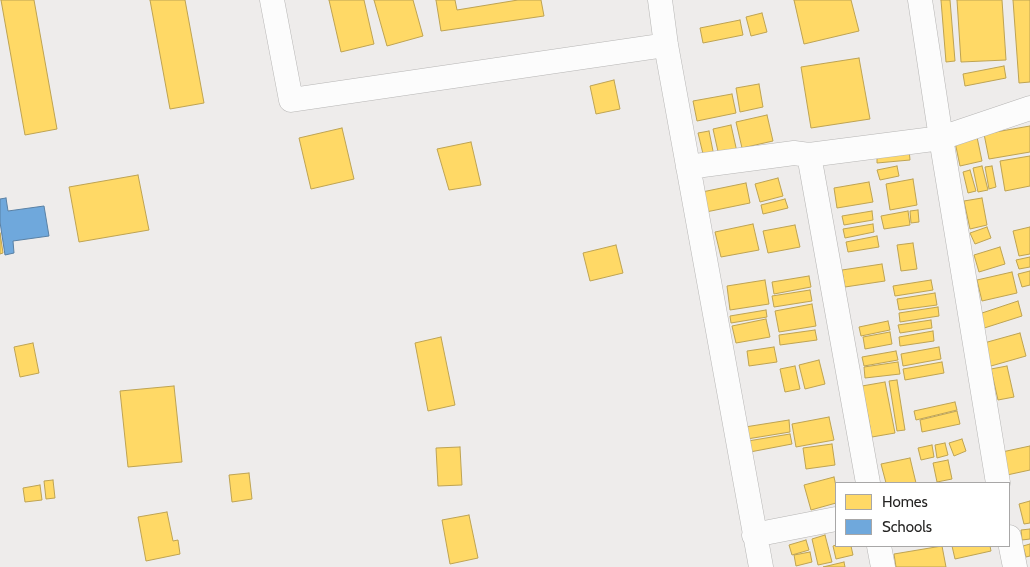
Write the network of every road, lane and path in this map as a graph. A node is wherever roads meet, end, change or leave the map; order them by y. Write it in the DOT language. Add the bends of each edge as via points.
graph roads {
  1 [pos="272,0"];
  2 [pos="660,0"];
  3 [pos="920,0"];
  4 [pos="666,45"];
  5 [pos="1030,108"];
  6 [pos="941,138"];
  7 [pos="809,155"];
  8 [pos="688,167"];
  9 [pos="868,482"];
  10 [pos="998,482"];
  11 [pos="835,519"];
  12 [pos="754,535"];
  13 [pos="1010,542"];
  14 [pos="879,547"];
  15 [pos="761,567"];
  16 [pos="883,567"];
  17 [pos="1015,567"];
  1 -- 4 [label="street" via="291,100"];
  2 -- 4 [label="street"];
  3 -- 6 [label="street"];
  4 -- 8 [label="street"];
  5 -- 6 [label="street"];
  6 -- 7 [label="street"];
  6 -- 10 [label="street"];
  7 -- 8 [label="street" via="794,153"];
  7 -- 9 [label="street"];
  8 -- 12 [label="street"];
  11 -- 12 [label="street"];
  12 -- 15 [label="street"];
  13 -- 17 [label="street"];
  14 -- 16 [label="street"];
}
